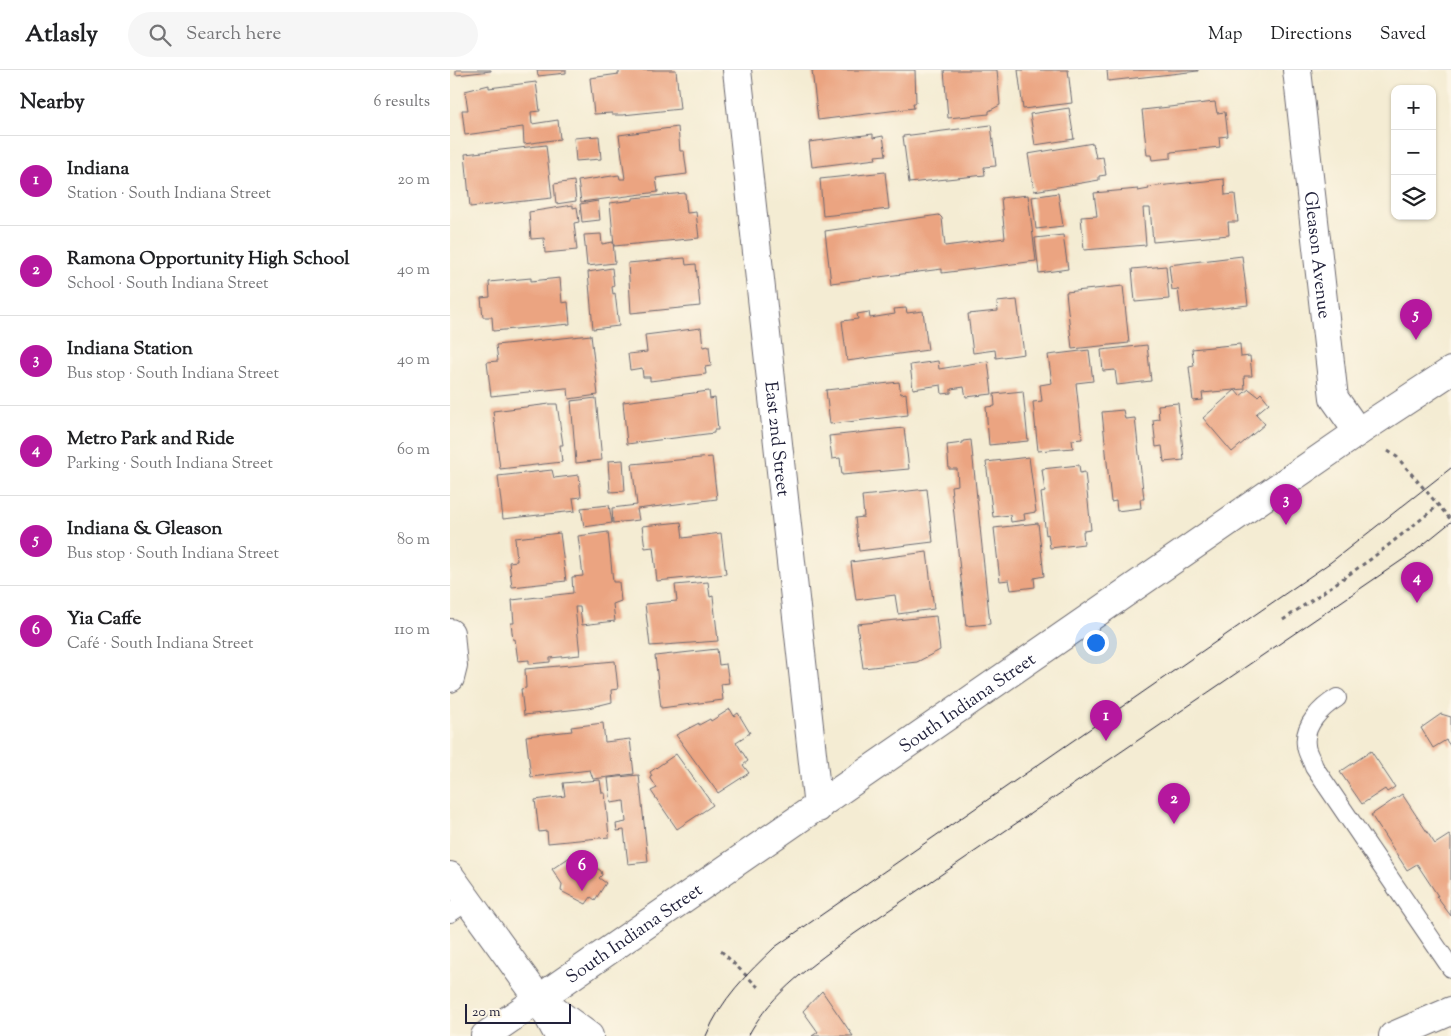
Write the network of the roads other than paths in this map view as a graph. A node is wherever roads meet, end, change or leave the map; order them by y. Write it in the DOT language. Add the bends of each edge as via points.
graph roads {
  1 [pos="737,70"];
  2 [pos="1297,70"];
  3 [pos="1451,371"];
  4 [pos="1358,432"];
  5 [pos="450,633"];
  6 [pos="450,678"];
  7 [pos="1337,698"];
  8 [pos="818,808"];
  9 [pos="450,876"];
  10 [pos="459,907"];
  11 [pos="1451,968"];
  12 [pos="539,999"];
  13 [pos="1451,1011"];
  14 [pos="485,1036"];
  15 [pos="559,1036"];
  16 [pos="589,1036"];
  17 [pos="1393,1036"];
  1 -- 8 [label="street, East 2nd Street"];
  2 -- 4 [label="street, Gleason Avenue" via="1334,398"];
  3 -- 4 [label="street, South Indiana Street"];
  4 -- 8 [label="street, South Indiana Street"];
  5 -- 6 [label="street" via="453,666"];
  7 -- 11 [label="lane" via="1325,706 1310,724 1306,744 1314,766"];
  8 -- 12 [label="street, South Indiana Street"];
  9 -- 10 [label="street"];
  10 -- 12 [label="street"];
  12 -- 14 [label="street, South Indiana Street"];
  12 -- 15 [label="street"];
  12 -- 16 [label="street"];
  13 -- 17 [label="street"];
}
